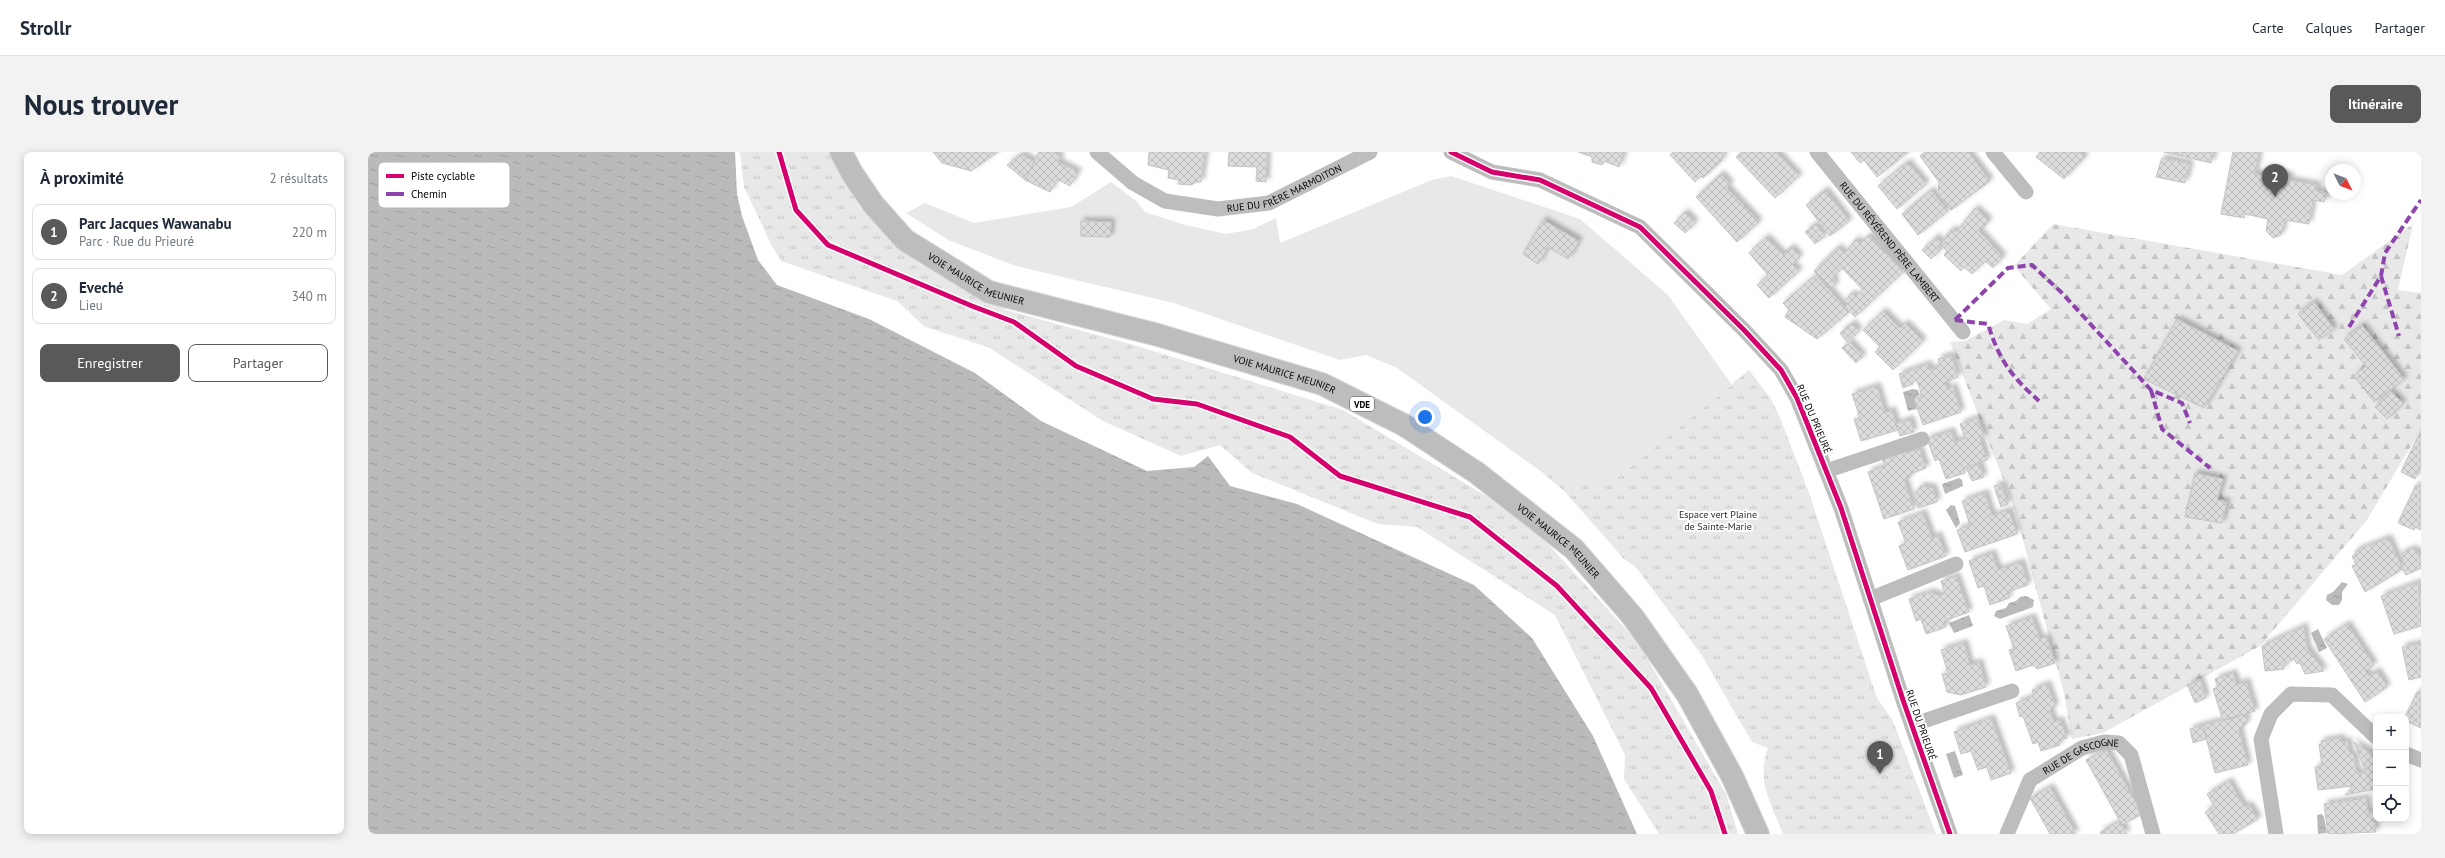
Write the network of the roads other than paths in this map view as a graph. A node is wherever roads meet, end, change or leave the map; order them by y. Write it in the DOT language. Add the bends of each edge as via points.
graph roads {
  1 [pos="841,152"];
  2 [pos="1097,152"];
  3 [pos="1370,152"];
  4 [pos="1817,152"];
  5 [pos="1994,152"];
  6 [pos="1449,153"];
  7 [pos="2026,192"];
  8 [pos="1963,332"];
  9 [pos="1922,439"];
  10 [pos="1826,471"];
  11 [pos="1956,564"];
  12 [pos="1870,598"];
  13 [pos="2012,691"];
  14 [pos="1912,725"];
  15 [pos="2373,734"];
  16 [pos="2409,755"];
  17 [pos="2421,760"];
  18 [pos="1758,834"];
  19 [pos="1950,834"];
  20 [pos="2007,834"];
  21 [pos="2152,834"];
  22 [pos="2276,834"];
  1 -- 18 [label="main road, VOIE MAURICE MEUNIER / VDE" via="873,204 906,240 989,292 1158,335 1322,384 1404,425 1477,473 1574,549 1633,617 1687,694 1732,776"];
  2 -- 3 [label="street, RUE DU FRÈRE MARMOITON" via="1133,183 1165,201 1218,209 1269,203"];
  4 -- 8 [label="street, RUE DU RÉVÉREND PÈRE LAMBERT"];
  5 -- 7 [label="street"];
  6 -- 10 [label="street, RUE DU PRIEURÉ" via="1492,172 1540,180 1640,227 1747,332 1781,370 1797,398"];
  9 -- 10 [label="street"];
  10 -- 12 [label="street, RUE DU PRIEURÉ"];
  11 -- 12 [label="street"];
  12 -- 14 [label="street, RUE DU PRIEURÉ"];
  13 -- 14 [label="street, RUE DU PRIEURÉ"];
  14 -- 19 [label="street, RUE DU PRIEURÉ"];
  15 -- 22 [label="street" via="2332,695 2291,694 2271,714 2261,739"];
  16 -- 17 [label="street"];
  20 -- 21 [label="street, RUE DE GASCOGNE" via="2030,780 2082,748 2104,742 2119,743 2131,755"];
}
